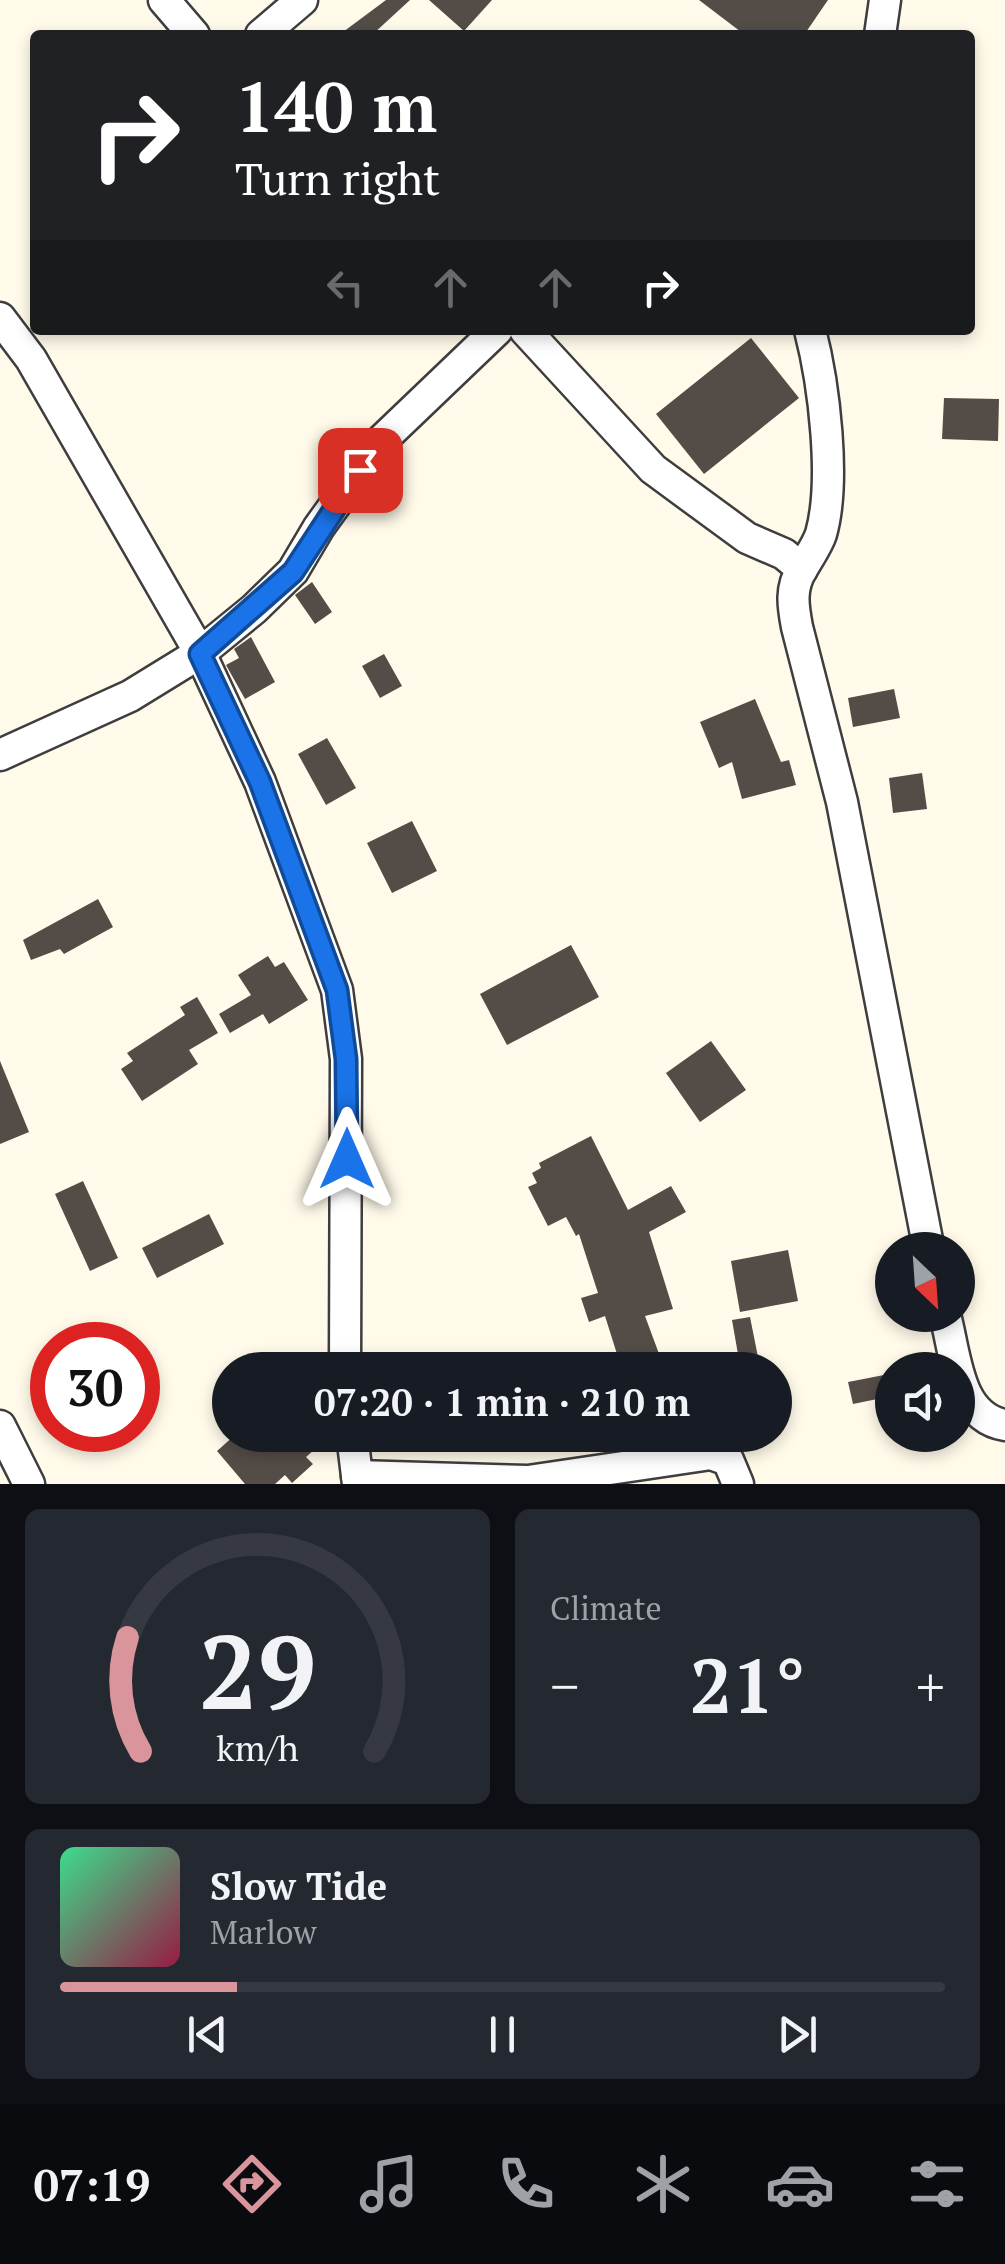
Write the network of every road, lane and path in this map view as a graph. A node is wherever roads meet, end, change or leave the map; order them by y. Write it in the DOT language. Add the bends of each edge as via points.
graph roads {
  1 [pos="164,0"];
  2 [pos="302,0"];
  3 [pos="884,0"];
  4 [pos="190,30"];
  5 [pos="267,30"];
  6 [pos="881,30"];
  7 [pos="0,318"];
  8 [pos="492,335"];
  9 [pos="530,335"];
  10 [pos="811,335"];
  11 [pos="802,569"];
  12 [pos="200,654"];
  13 [pos="0,755"];
  14 [pos="926,1232"];
  15 [pos="949,1332"];
  16 [pos="345,1352"];
  17 [pos="1005,1425"];
  18 [pos="0,1426"];
  19 [pos="354,1452"];
  20 [pos="357,1480"];
  21 [pos="29,1484"];
  22 [pos="738,1484"];
  1 -- 4 [label="street"];
  2 -- 5 [label="street"];
  3 -- 6 [label="street"];
  7 -- 12 [label="street"];
  8 -- 12 [label="street" via="381,441 293,572"];
  9 -- 11 [label="street" via="653,469"];
  10 -- 11 [label="street" via="826,489 820,536"];
  11 -- 14 [label="street" via="792,602 842,802"];
  12 -- 13 [label="street" via="130,696"];
  12 -- 16 [label="street" via="267,799 337,990 346,1059"];
  15 -- 17 [label="street" via="967,1401 982,1419"];
  18 -- 21 [label="street"];
  19 -- 20 [label="street"];
  20 -- 22 [label="street" via="528,1481 711,1454 728,1460"];
}
